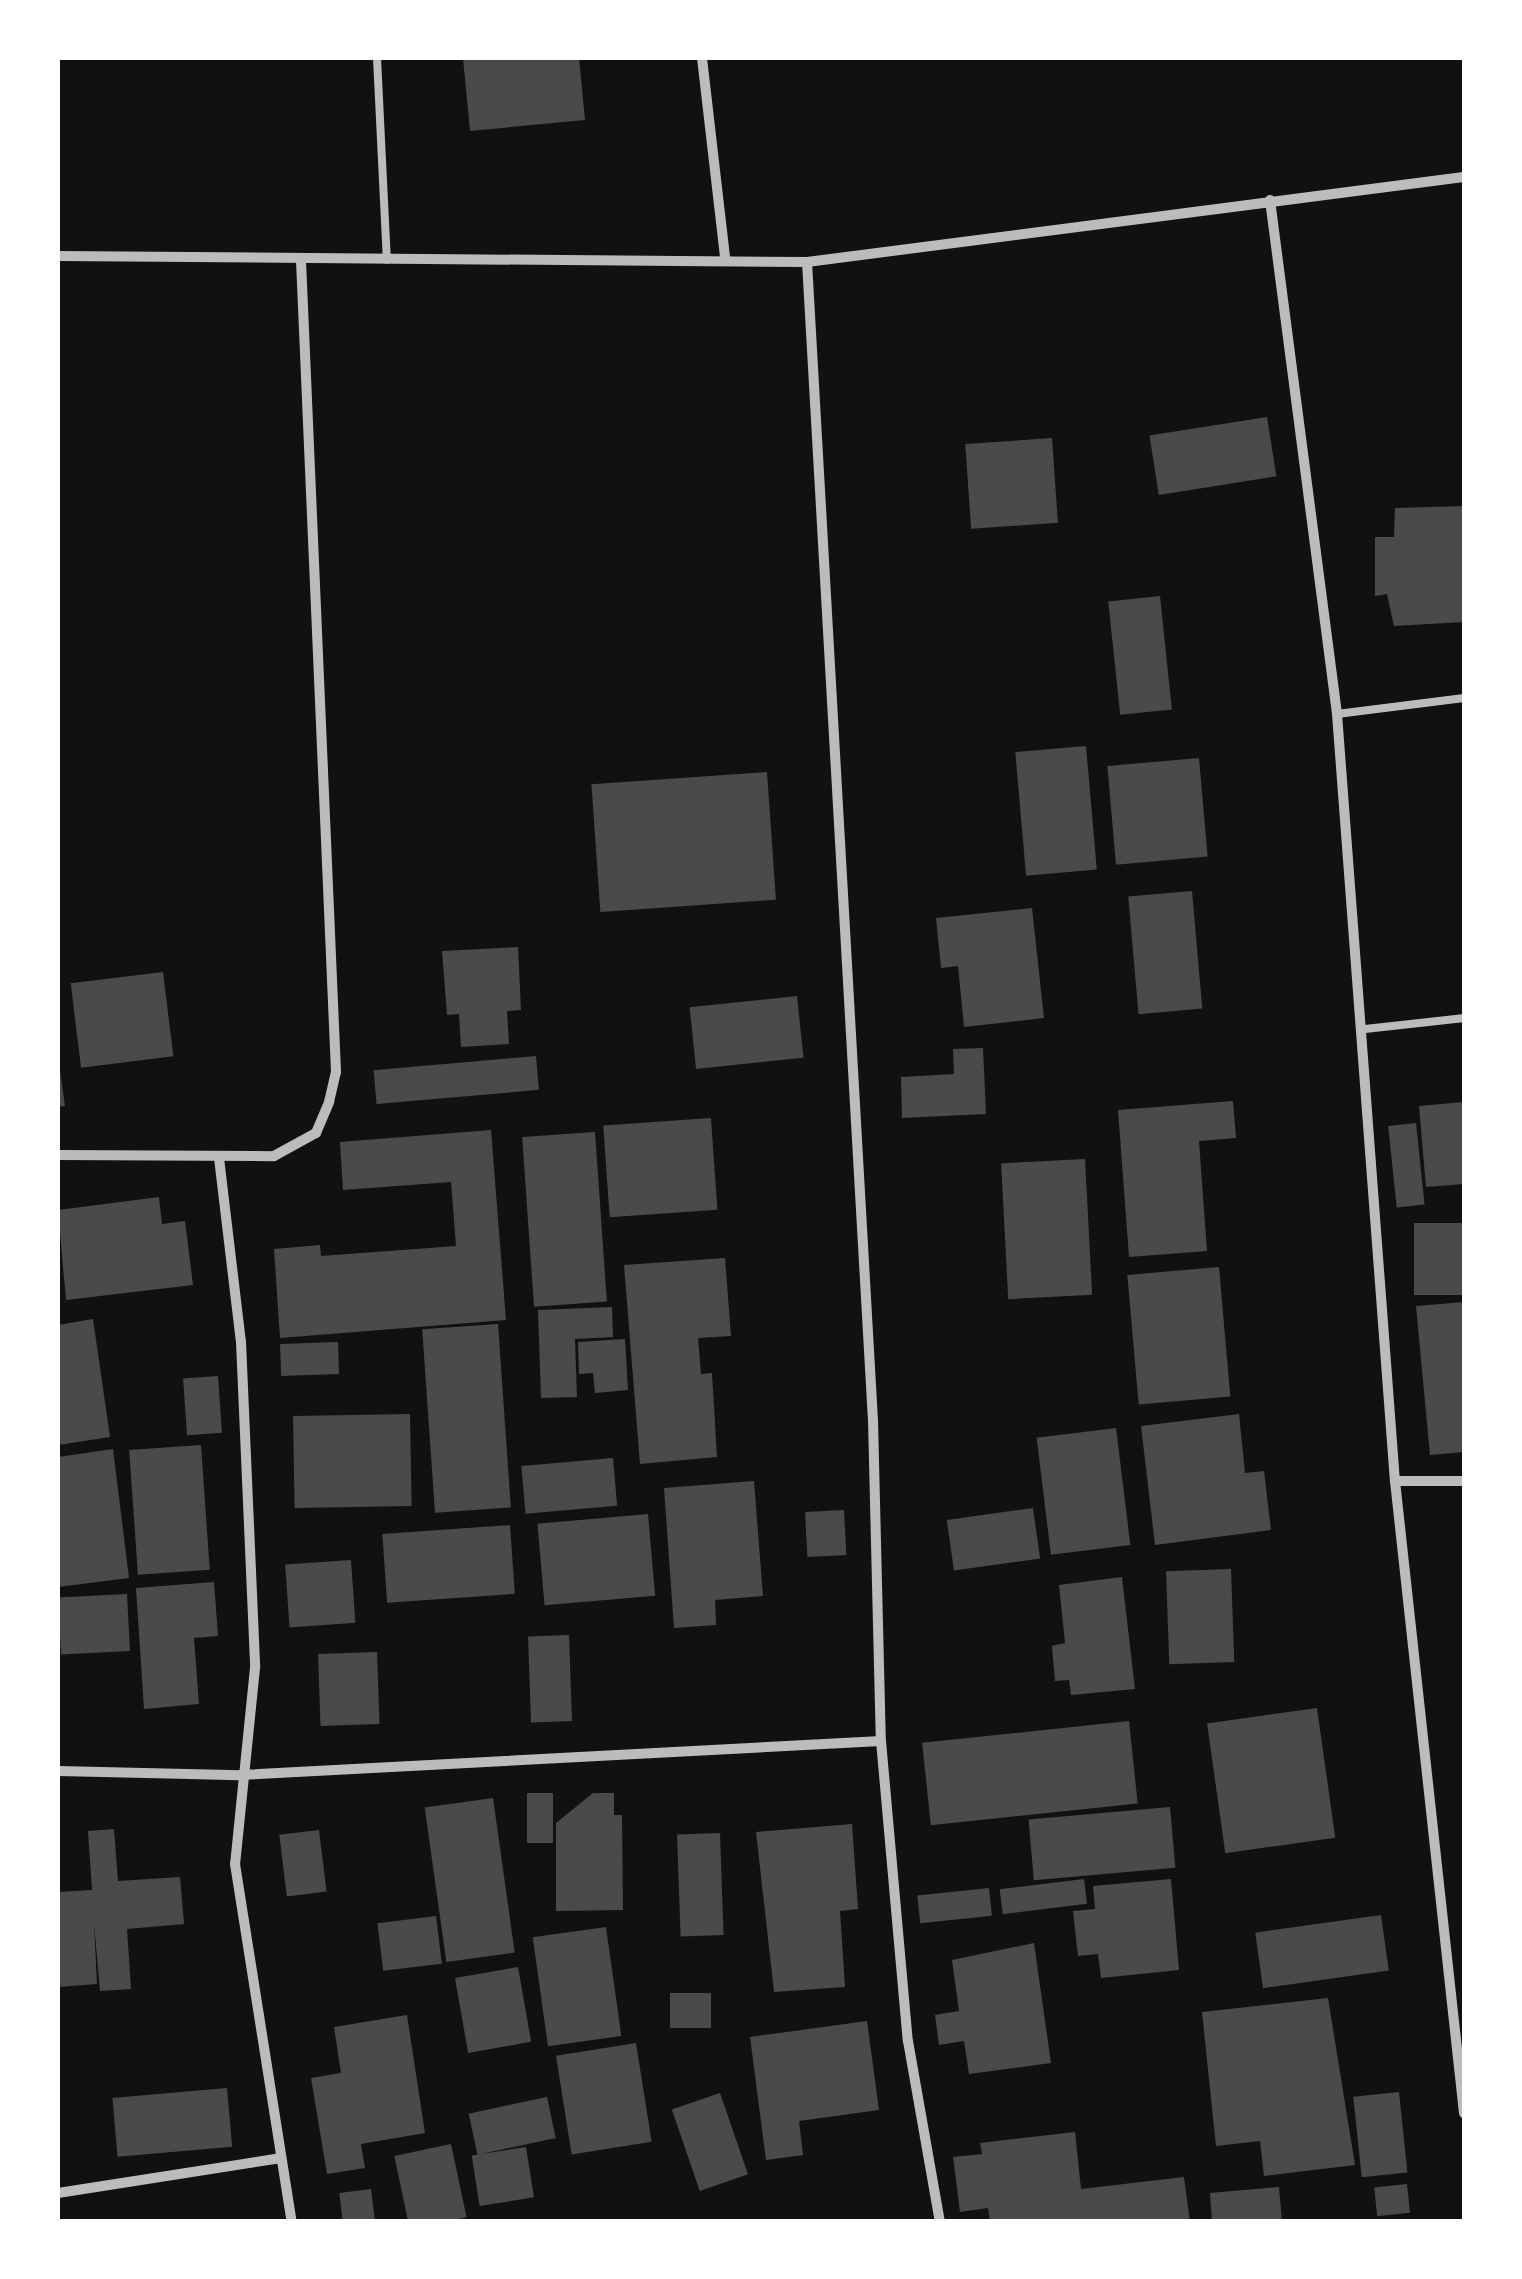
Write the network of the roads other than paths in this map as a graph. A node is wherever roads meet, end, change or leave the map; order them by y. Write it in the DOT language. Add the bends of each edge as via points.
graph roads {
  1 [pos="376,58"];
  2 [pos="702,58"];
  3 [pos="1464,177"];
  4 [pos="1270,200"];
  5 [pos="58,256"];
  6 [pos="725,258"];
  7 [pos="387,260"];
  8 [pos="301,261"];
  9 [pos="807,262"];
  10 [pos="1464,698"];
  11 [pos="1337,714"];
  12 [pos="1464,1018"];
  13 [pos="1365,1029"];
  14 [pos="58,1155"];
  15 [pos="219,1158"];
  16 [pos="1395,1481"];
  17 [pos="1464,1481"];
  18 [pos="882,1741"];
  19 [pos="58,1771"];
  20 [pos="240,1775"];
  21 [pos="1463,2090"];
  22 [pos="1464,2113"];
  23 [pos="281,2158"];
  24 [pos="58,2193"];
  25 [pos="292,2222"];
  26 [pos="940,2222"];
  1 -- 7 [label="lane"];
  2 -- 6 [label="street"];
  3 -- 4 [label="street"];
  4 -- 9 [label="street"];
  4 -- 11 [label="street"];
  5 -- 8 [label="street"];
  6 -- 7 [label="street"];
  6 -- 9 [label="street"];
  7 -- 8 [label="street"];
  8 -- 15 [label="street" via="336,1072 316,1133 274,1156"];
  9 -- 18 [label="street" via="873,1420"];
  10 -- 11 [label="lane"];
  11 -- 13 [label="street"];
  12 -- 13 [label="lane"];
  13 -- 16 [label="street"];
  14 -- 15 [label="street"];
  15 -- 20 [label="street" via="241,1342 255,1668"];
  16 -- 17 [label="street"];
  16 -- 21 [label="street"];
  18 -- 20 [label="street"];
  18 -- 26 [label="street" via="908,2040"];
  19 -- 20 [label="street"];
  20 -- 23 [label="street" via="235,1864"];
  21 -- 22 [label="street"];
  23 -- 24 [label="street"];
  23 -- 25 [label="street"];
}
